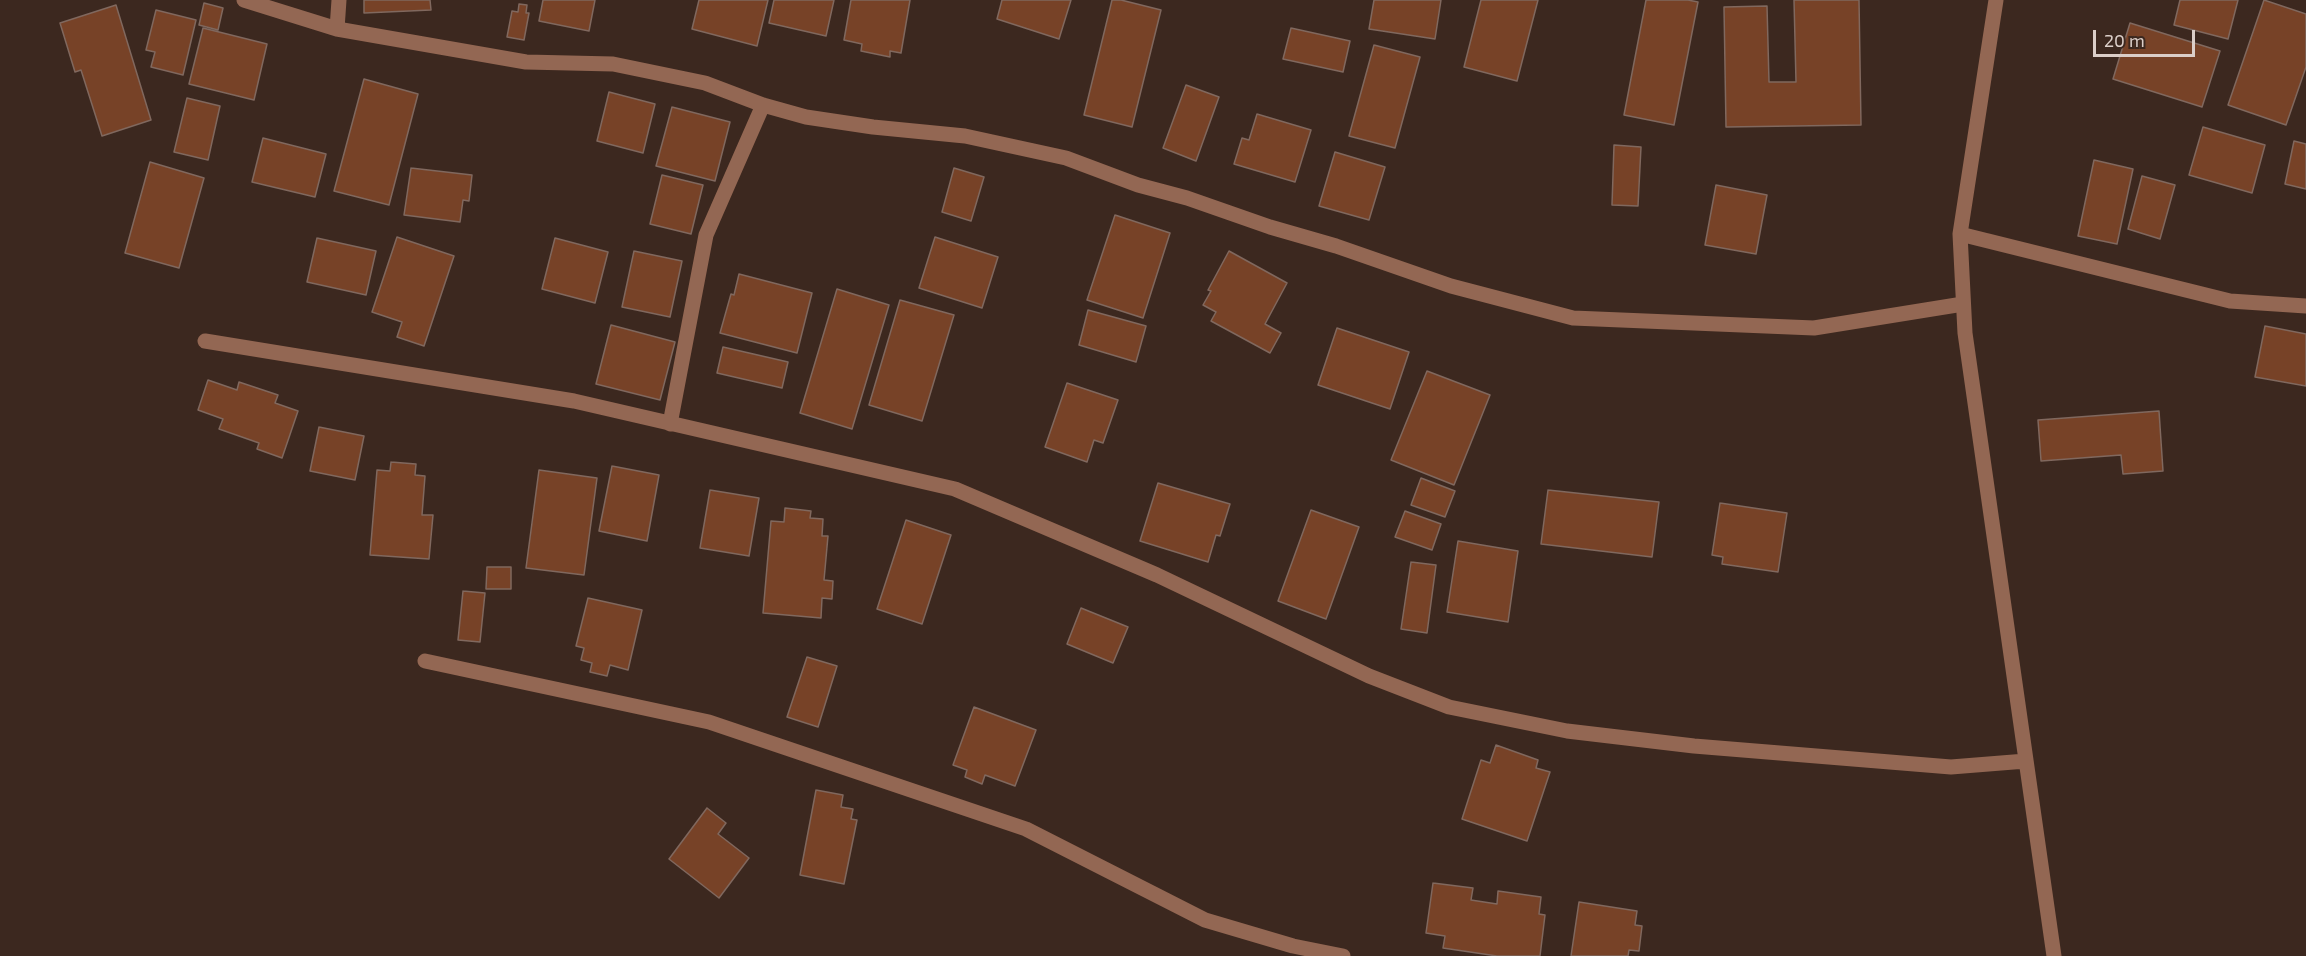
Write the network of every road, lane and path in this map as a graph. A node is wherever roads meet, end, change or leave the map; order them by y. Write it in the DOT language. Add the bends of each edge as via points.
graph roads {
  1 [pos="244,0"];
  2 [pos="339,0"];
  3 [pos="1996,0"];
  4 [pos="337,29"];
  5 [pos="763,105"];
  6 [pos="1960,234"];
  7 [pos="1964,304"];
  8 [pos="2306,306"];
  9 [pos="205,341"];
  10 [pos="669,424"];
  11 [pos="425,661"];
  12 [pos="2026,761"];
  13 [pos="1343,956"];
  14 [pos="2054,956"];
  1 -- 4 [label="street"];
  2 -- 4 [label="street"];
  3 -- 6 [label="street"];
  4 -- 5 [label="street" via="526,62 613,64 705,83"];
  5 -- 7 [label="street" via="806,117 965,136 1066,159 1450,286 1573,318 1814,328"];
  5 -- 10 [label="street" via="706,235"];
  6 -- 7 [label="street"];
  6 -- 8 [label="street" via="2230,301"];
  7 -- 12 [label="street"];
  9 -- 10 [label="street" via="574,402"];
  10 -- 12 [label="street" via="955,489 1157,575 1369,676 1449,707 1567,731 1694,746 1951,767"];
  11 -- 13 [label="street" via="709,722 1026,830 1205,920"];
  12 -- 14 [label="street"];
}
